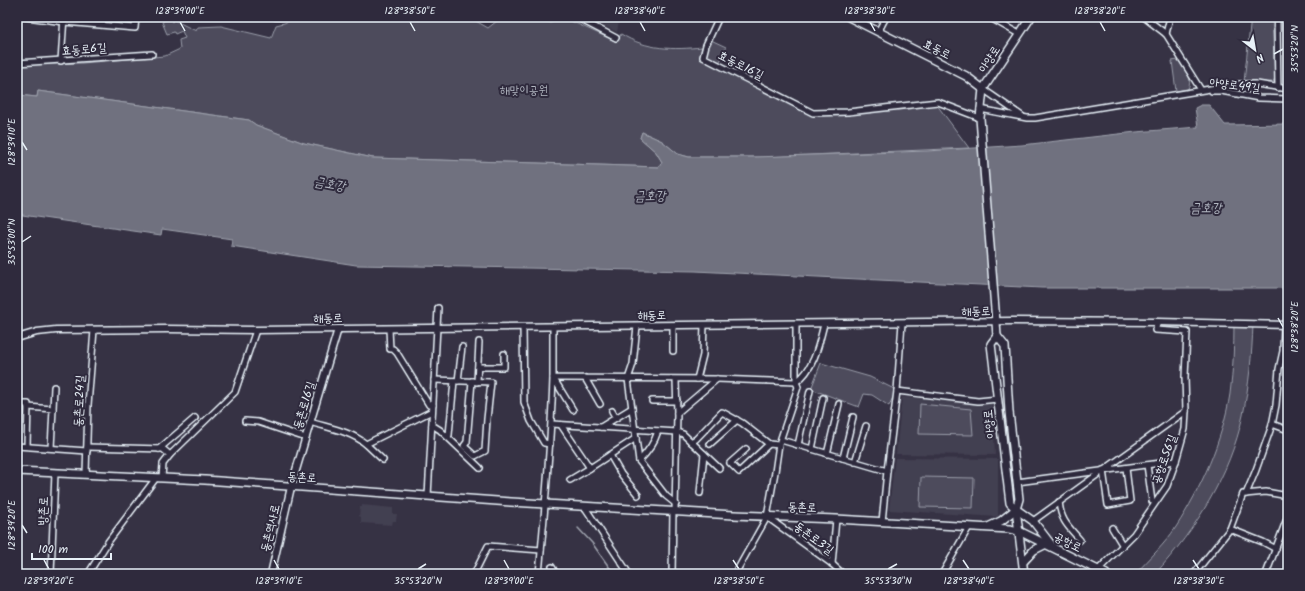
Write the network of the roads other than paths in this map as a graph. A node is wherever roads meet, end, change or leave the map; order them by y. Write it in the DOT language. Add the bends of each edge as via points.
graph roads {
  1 [pos="27,17"];
  2 [pos="136,17"];
  3 [pos="276,17"];
  4 [pos="282,17"];
  5 [pos="576,17"];
  6 [pos="719,17"];
  7 [pos="849,17"];
  8 [pos="886,17"];
  9 [pos="989,17"];
  10 [pos="1031,17"];
  11 [pos="1144,17"];
  12 [pos="1170,17"];
  13 [pos="1277,17"];
  14 [pos="64,20"];
  15 [pos="878,32"];
  16 [pos="1019,34"];
  17 [pos="1166,34"];
  18 [pos="616,38"];
  19 [pos="152,54"];
  20 [pos="61,61"];
  21 [pos="17,63"];
  22 [pos="1278,88"];
  23 [pos="983,89"];
  24 [pos="1288,89"];
  25 [pos="1201,90"];
  26 [pos="1288,99"];
  27 [pos="980,109"];
  28 [pos="980,118"];
  29 [pos="1024,118"];
  30 [pos="438,308"];
  31 [pos="996,322"];
  32 [pos="1158,322"];
  33 [pos="902,323"];
  34 [pos="796,324"];
  35 [pos="824,324"];
  36 [pos="704,325"];
  37 [pos="1286,325"];
  38 [pos="637,326"];
  39 [pos="673,326"];
  40 [pos="523,327"];
  41 [pos="553,327"];
  42 [pos="437,328"];
  43 [pos="338,329"];
  44 [pos="389,329"];
  45 [pos="94,330"];
  46 [pos="256,330"];
  47 [pos="997,336"];
  48 [pos="17,338"];
  49 [pos="479,342"];
  50 [pos="462,347"];
  51 [pos="673,351"];
  52 [pos="504,354"];
  53 [pos="478,367"];
  54 [pos="553,378"];
  55 [pos="585,378"];
  56 [pos="628,379"];
  57 [pos="696,379"];
  58 [pos="717,379"];
  59 [pos="434,380"];
  60 [pos="676,380"];
  61 [pos="456,381"];
  62 [pos="474,381"];
  63 [pos="796,382"];
  64 [pos="54,387"];
  65 [pos="810,391"];
  66 [pos="897,392"];
  67 [pos="823,398"];
  68 [pos="998,399"];
  69 [pos="677,401"];
  70 [pos="652,402"];
  71 [pos="17,404"];
  72 [pos="600,404"];
  73 [pos="839,404"];
  74 [pos="433,405"];
  75 [pos="28,407"];
  76 [pos="632,408"];
  77 [pos="53,409"];
  78 [pos="573,410"];
  79 [pos="432,411"];
  80 [pos="612,411"];
  81 [pos="1186,411"];
  82 [pos="677,413"];
  83 [pos="853,417"];
  84 [pos="195,418"];
  85 [pos="616,418"];
  86 [pos="736,420"];
  87 [pos="245,421"];
  88 [pos="310,422"];
  89 [pos="552,424"];
  90 [pos="1272,424"];
  91 [pos="432,425"];
  92 [pos="561,425"];
  93 [pos="866,426"];
  94 [pos="601,427"];
  95 [pos="634,430"];
  96 [pos="1288,430"];
  97 [pos="179,431"];
  98 [pos="658,431"];
  99 [pos="677,432"];
  100 [pos="448,437"];
  101 [pos="306,438"];
  102 [pos="636,438"];
  103 [pos="187,439"];
  104 [pos="691,442"];
  105 [pos="780,442"];
  106 [pos="366,444"];
  107 [pos="550,444"];
  108 [pos="710,444"];
  109 [pos="769,444"];
  110 [pos="798,445"];
  111 [pos="17,446"];
  112 [pos="27,446"];
  113 [pos="51,448"];
  114 [pos="87,449"];
  115 [pos="159,449"];
  116 [pos="746,449"];
  117 [pos="812,449"];
  118 [pos="610,454"];
  119 [pos="704,454"];
  120 [pos="827,454"];
  121 [pos="170,455"];
  122 [pos="843,458"];
  123 [pos="383,460"];
  124 [pos="639,461"];
  125 [pos="1176,461"];
  126 [pos="855,462"];
  127 [pos="1147,465"];
  128 [pos="480,468"];
  129 [pos="590,468"];
  130 [pos="719,468"];
  131 [pos="1126,468"];
  132 [pos="1104,470"];
  133 [pos="17,471"];
  134 [pos="887,471"];
  135 [pos="55,473"];
  136 [pos="86,474"];
  137 [pos="159,478"];
  138 [pos="570,480"];
  139 [pos="1017,482"];
  140 [pos="291,487"];
  141 [pos="700,493"];
  142 [pos="1243,494"];
  143 [pos="638,495"];
  144 [pos="428,496"];
  145 [pos="1288,496"];
  146 [pos="1152,500"];
  147 [pos="1059,502"];
  148 [pos="546,504"];
  149 [pos="676,504"];
  150 [pos="584,506"];
  151 [pos="1016,509"];
  152 [pos="674,512"];
  153 [pos="1288,516"];
  154 [pos="767,517"];
  155 [pos="836,519"];
  156 [pos="1033,521"];
  157 [pos="882,522"];
  158 [pos="969,527"];
  159 [pos="986,528"];
  160 [pos="1112,528"];
  161 [pos="1230,529"];
  162 [pos="1019,531"];
  163 [pos="1080,540"];
  164 [pos="1046,544"];
  165 [pos="1123,546"];
  166 [pos="1054,548"];
  167 [pos="1276,549"];
  168 [pos="541,550"];
  169 [pos="1022,562"];
  170 [pos="832,564"];
  171 [pos="552,567"];
  172 [pos="1098,570"];
  173 [pos="51,574"];
  174 [pos="88,574"];
  175 [pos="271,574"];
  176 [pos="474,574"];
  177 [pos="539,574"];
  178 [pos="556,574"];
  179 [pos="629,574"];
  180 [pos="672,574"];
  181 [pos="735,574"];
  182 [pos="843,574"];
  183 [pos="942,574"];
  184 [pos="1024,574"];
  185 [pos="1106,574"];
  186 [pos="1194,574"];
  187 [pos="1266,574"];
  1 -- 14 [label="street"];
  2 -- 14 [label="street" via="135,28"];
  3 -- 4 [label="street"];
  5 -- 18 [label="street"];
  6 -- 28 [label="street, 효동로16길" via="703,57 813,113 938,102"];
  7 -- 15 [label="main road, 효동로"];
  8 -- 15 [label="street"];
  9 -- 16 [label="street"];
  10 -- 16 [label="main road, 아양로"];
  11 -- 17 [label="street, 아양로49길"];
  12 -- 17 [label="street"];
  13 -- 22 [label="street"];
  14 -- 20 [label="street"];
  15 -- 23 [label="main road, 효동로" via="966,76"];
  16 -- 23 [label="main road, 아양로"];
  17 -- 25 [label="street, 아양로49길"];
  19 -- 20 [label="street, 효동로6길"];
  20 -- 21 [label="street, 효동로6길"];
  22 -- 24 [label="street"];
  22 -- 25 [label="street" via="1240,84"];
  23 -- 27 [label="main road, 아양로"];
  23 -- 29 [label="street"];
  25 -- 26 [label="street, 아양로49길"];
  25 -- 29 [label="street"];
  27 -- 28 [label="main road, 아양로"];
  27 -- 29 [label="street"];
  28 -- 31 [label="main road, 아양로"];
  30 -- 42 [label="street"];
  31 -- 32 [label="street, 해동로"];
  31 -- 33 [label="street, 해동로"];
  31 -- 47 [label="main road, 아양로"];
  32 -- 37 [label="street, 해동로"];
  32 -- 81 [label="street, 공항로56길" via="1155,330 1187,332"];
  33 -- 35 [label="street, 해동로"];
  33 -- 66 [label="street"];
  34 -- 35 [label="street, 해동로"];
  34 -- 36 [label="street, 해동로"];
  34 -- 63 [label="street"];
  35 -- 63 [label="street" via="814,359 803,378"];
  36 -- 39 [label="street, 해동로"];
  36 -- 57 [label="street" via="703,355"];
  37 -- 90 [label="street"];
  38 -- 39 [label="street, 해동로"];
  38 -- 41 [label="street, 해동로"];
  38 -- 56 [label="street" via="633,364"];
  39 -- 51 [label="street"];
  40 -- 41 [label="street, 해동로"];
  40 -- 42 [label="street, 해동로"];
  40 -- 107 [label="street" via="524,402 538,434 544,443"];
  41 -- 54 [label="street"];
  42 -- 44 [label="street, 해동로"];
  42 -- 59 [label="street"];
  43 -- 44 [label="street, 해동로"];
  43 -- 46 [label="street, 해동로"];
  43 -- 88 [label="street, 동촌로16길"];
  44 -- 74 [label="street" via="390,349 397,353 429,405"];
  45 -- 46 [label="street, 해동로"];
  45 -- 48 [label="street, 해동로" via="56,330"];
  45 -- 114 [label="street, 동촌로24길"];
  46 -- 103 [label="street" via="235,392"];
  47 -- 68 [label="main road, 아양로" via="991,344"];
  47 -- 139 [label="main road, 아양로" via="1005,346"];
  49 -- 53 [label="street"];
  50 -- 61 [label="street"];
  52 -- 53 [label="street" via="504,367"];
  53 -- 62 [label="street"];
  54 -- 55 [label="street"];
  54 -- 78 [label="street"];
  54 -- 89 [label="street"];
  55 -- 56 [label="street"];
  55 -- 72 [label="street"];
  56 -- 60 [label="street"];
  56 -- 76 [label="street"];
  57 -- 58 [label="street"];
  57 -- 60 [label="street"];
  58 -- 63 [label="street"];
  58 -- 82 [label="street"];
  59 -- 61 [label="street"];
  59 -- 74 [label="street"];
  60 -- 69 [label="street"];
  61 -- 62 [label="street"];
  61 -- 100 [label="street"];
  62 -- 62 [label="street" via="467,442 464,446 475,456 485,451 491,382"];
  63 -- 105 [label="street" via="798,387"];
  64 -- 77 [label="street"];
  65 -- 110 [label="street"];
  66 -- 68 [label="street" via="978,401"];
  66 -- 134 [label="street"];
  67 -- 117 [label="street"];
  68 -- 151 [label="main road, 아양로" via="1010,503"];
  69 -- 70 [label="street"];
  69 -- 82 [label="street"];
  71 -- 75 [label="street" via="28,404"];
  73 -- 120 [label="street"];
  74 -- 79 [label="street"];
  75 -- 77 [label="street"];
  75 -- 112 [label="street"];
  76 -- 85 [label="street"];
  76 -- 95 [label="street"];
  77 -- 113 [label="street"];
  79 -- 91 [label="street"];
  79 -- 106 [label="street"];
  80 -- 85 [label="street"];
  81 -- 125 [label="street, 공항로56길" via="1185,429"];
  81 -- 132 [label="street"];
  82 -- 99 [label="street"];
  83 -- 122 [label="street"];
  84 -- 97 [label="street"];
  85 -- 94 [label="street"];
  86 -- 104 [label="street" via="722,412"];
  86 -- 108 [label="street"];
  86 -- 109 [label="street"];
  87 -- 101 [label="street" via="258,422"];
  88 -- 101 [label="street, 동촌로16길"];
  88 -- 106 [label="street" via="350,434"];
  89 -- 92 [label="street"];
  89 -- 107 [label="street"];
  90 -- 96 [label="street"];
  90 -- 142 [label="street" via="1256,470"];
  91 -- 100 [label="street"];
  91 -- 144 [label="street"];
  92 -- 94 [label="street"];
  92 -- 129 [label="street"];
  93 -- 126 [label="street"];
  94 -- 95 [label="street"];
  95 -- 98 [label="street"];
  95 -- 102 [label="street"];
  97 -- 103 [label="street"];
  97 -- 115 [label="street"];
  98 -- 99 [label="street"];
  98 -- 124 [label="street" via="654,443"];
  99 -- 104 [label="street"];
  99 -- 149 [label="street"];
  100 -- 128 [label="street"];
  101 -- 140 [label="street, 동촌로16길"];
  102 -- 118 [label="street"];
  102 -- 124 [label="street"];
  103 -- 121 [label="street"];
  104 -- 119 [label="street"];
  105 -- 109 [label="street"];
  105 -- 110 [label="street"];
  105 -- 154 [label="street"];
  106 -- 123 [label="street"];
  107 -- 148 [label="street"];
  109 -- 116 [label="street" via="739,472 730,463"];
  110 -- 117 [label="street"];
  111 -- 112 [label="street"];
  112 -- 113 [label="street"];
  113 -- 114 [label="street"];
  114 -- 115 [label="street"];
  114 -- 136 [label="street, 동촌로24길"];
  115 -- 121 [label="street"];
  117 -- 120 [label="street"];
  118 -- 129 [label="street"];
  118 -- 143 [label="street" via="621,474"];
  119 -- 130 [label="street"];
  119 -- 141 [label="street"];
  120 -- 122 [label="street"];
  121 -- 137 [label="street" via="163,464"];
  122 -- 126 [label="street"];
  124 -- 149 [label="street" via="666,496"];
  125 -- 127 [label="street"];
  125 -- 165 [label="street, 공항로56길" via="1167,486"];
  126 -- 134 [label="street"];
  127 -- 131 [label="street"];
  127 -- 146 [label="street"];
  129 -- 138 [label="street"];
  131 -- 132 [label="street"];
  131 -- 132 [label="street" via="1130,501 1108,505"];
  132 -- 139 [label="street"];
  132 -- 147 [label="street"];
  133 -- 135 [label="main road, 동촌로"];
  134 -- 157 [label="street"];
  135 -- 136 [label="main road, 동촌로"];
  135 -- 173 [label="street, 방촌로"];
  136 -- 137 [label="main road, 동촌로"];
  137 -- 140 [label="main road, 동촌로"];
  137 -- 174 [label="street" via="108,542"];
  139 -- 151 [label="main road, 아양로" via="1019,499"];
  140 -- 144 [label="main road, 동촌로"];
  140 -- 175 [label="street, 동촌역사로"];
  142 -- 145 [label="street" via="1266,492"];
  142 -- 161 [label="street"];
  144 -- 148 [label="main road, 동촌로"];
  147 -- 156 [label="street"];
  147 -- 163 [label="street" via="1062,518"];
  148 -- 150 [label="main road, 동촌로"];
  148 -- 168 [label="street"];
  149 -- 152 [label="street"];
  150 -- 152 [label="main road, 동촌로"];
  150 -- 179 [label="street"];
  151 -- 156 [label="main road"];
  151 -- 159 [label="main road" via="1002,521"];
  151 -- 162 [label="main road, 아양로"];
  152 -- 154 [label="main road, 동촌로"];
  152 -- 180 [label="street"];
  153 -- 167 [label="street"];
  154 -- 155 [label="main road, 동촌로"];
  154 -- 170 [label="street, 동촌로3길"];
  154 -- 181 [label="street"];
  155 -- 157 [label="main road, 동촌로"];
  155 -- 170 [label="street, 동촌로3길"];
  156 -- 166 [label="main road"];
  157 -- 158 [label="main road, 동촌로"];
  158 -- 159 [label="main road, 동촌로"];
  158 -- 183 [label="street"];
  159 -- 162 [label="main road, 동촌로"];
  160 -- 165 [label="street"];
  161 -- 167 [label="street"];
  161 -- 186 [label="street"];
  162 -- 164 [label="main road, 공항로"];
  162 -- 169 [label="main road, 아양로"];
  164 -- 166 [label="main road, 공항로"];
  164 -- 169 [label="main road" via="1034,550"];
  165 -- 172 [label="street, 공항로56길"];
  166 -- 172 [label="main road, 공항로"];
  167 -- 187 [label="street"];
  168 -- 176 [label="street" via="488,546"];
  168 -- 177 [label="street"];
  169 -- 184 [label="main road, 아양로"];
  170 -- 182 [label="street"];
  171 -- 178 [label="street"];
  172 -- 185 [label="main road, 공항로"];
}
